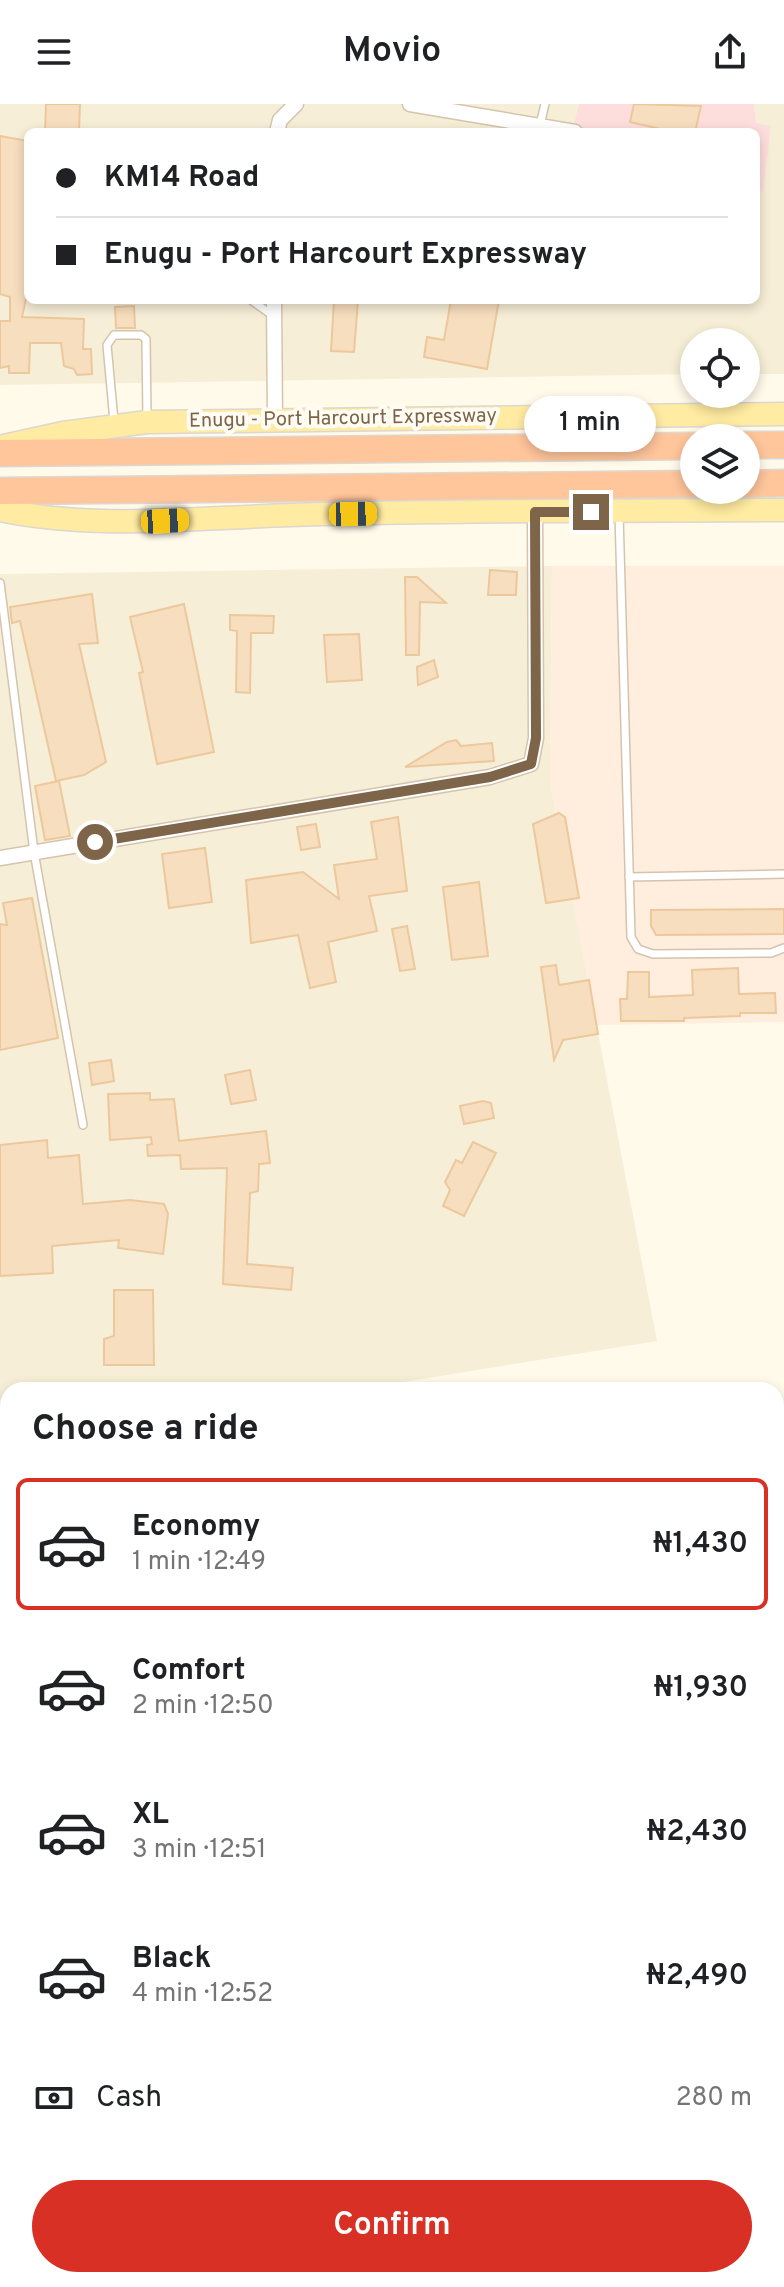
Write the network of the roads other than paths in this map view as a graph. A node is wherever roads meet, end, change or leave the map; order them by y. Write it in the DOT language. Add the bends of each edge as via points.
graph roads {
  1 [pos="410,104"];
  2 [pos="545,104"];
  3 [pos="289,106"];
  4 [pos="540,125"];
  5 [pos="279,128"];
  6 [pos="555,128"];
  7 [pos="257,304"];
  8 [pos="274,304"];
  9 [pos="275,317"];
  10 [pos="784,414"];
  11 [pos="275,420"];
  12 [pos="147,422"];
  13 [pos="114,425"];
  14 [pos="760,445"];
  15 [pos="784,445"];
  16 [pos="0,446"];
  17 [pos="680,446"];
  18 [pos="0,453"];
  19 [pos="784,483"];
  20 [pos="680,484"];
  21 [pos="760,484"];
  22 [pos="0,491"];
  23 [pos="0,510"];
  24 [pos="784,510"];
  25 [pos="535,512"];
  26 [pos="619,512"];
  27 [pos="0,583"];
  28 [pos="34,852"];
  29 [pos="0,858"];
  30 [pos="784,874"];
  31 [pos="629,877"];
  32 [pos="784,948"];
  33 [pos="83,1125"];
  1 -- 4 [label="street"];
  2 -- 4 [label="lane"];
  3 -- 5 [label="street"];
  4 -- 6 [label="street"];
  7 -- 9 [label="lane"];
  8 -- 9 [label="street"];
  9 -- 11 [label="street"];
  10 -- 11 [label="main road, Enugu - Port Harcourt Expressway"];
  11 -- 12 [label="main road, Enugu - Port Harcourt Expressway"];
  12 -- 13 [label="main road, Enugu - Port Harcourt Expressway"];
  12 -- 13 [label="lane" via="146,339 114,335 107,345"];
  13 -- 16 [label="main road, Enugu - Port Harcourt Expressway"];
  14 -- 15 [label="highway"];
  17 -- 18 [label="highway, Enugu - Port Harcourt Expressway"];
  19 -- 21 [label="highway"];
  20 -- 22 [label="highway"];
  23 -- 25 [label="main road" via="98,521"];
  24 -- 26 [label="main road"];
  25 -- 26 [label="main road"];
  25 -- 28 [label="street" via="536,738 531,764 490,777"];
  26 -- 31 [label="lane"];
  27 -- 28 [label="lane"];
  28 -- 29 [label="street"];
  28 -- 33 [label="lane"];
  30 -- 31 [label="lane"];
  31 -- 32 [label="lane" via="631,937 638,949 653,954 771,953"];
}
